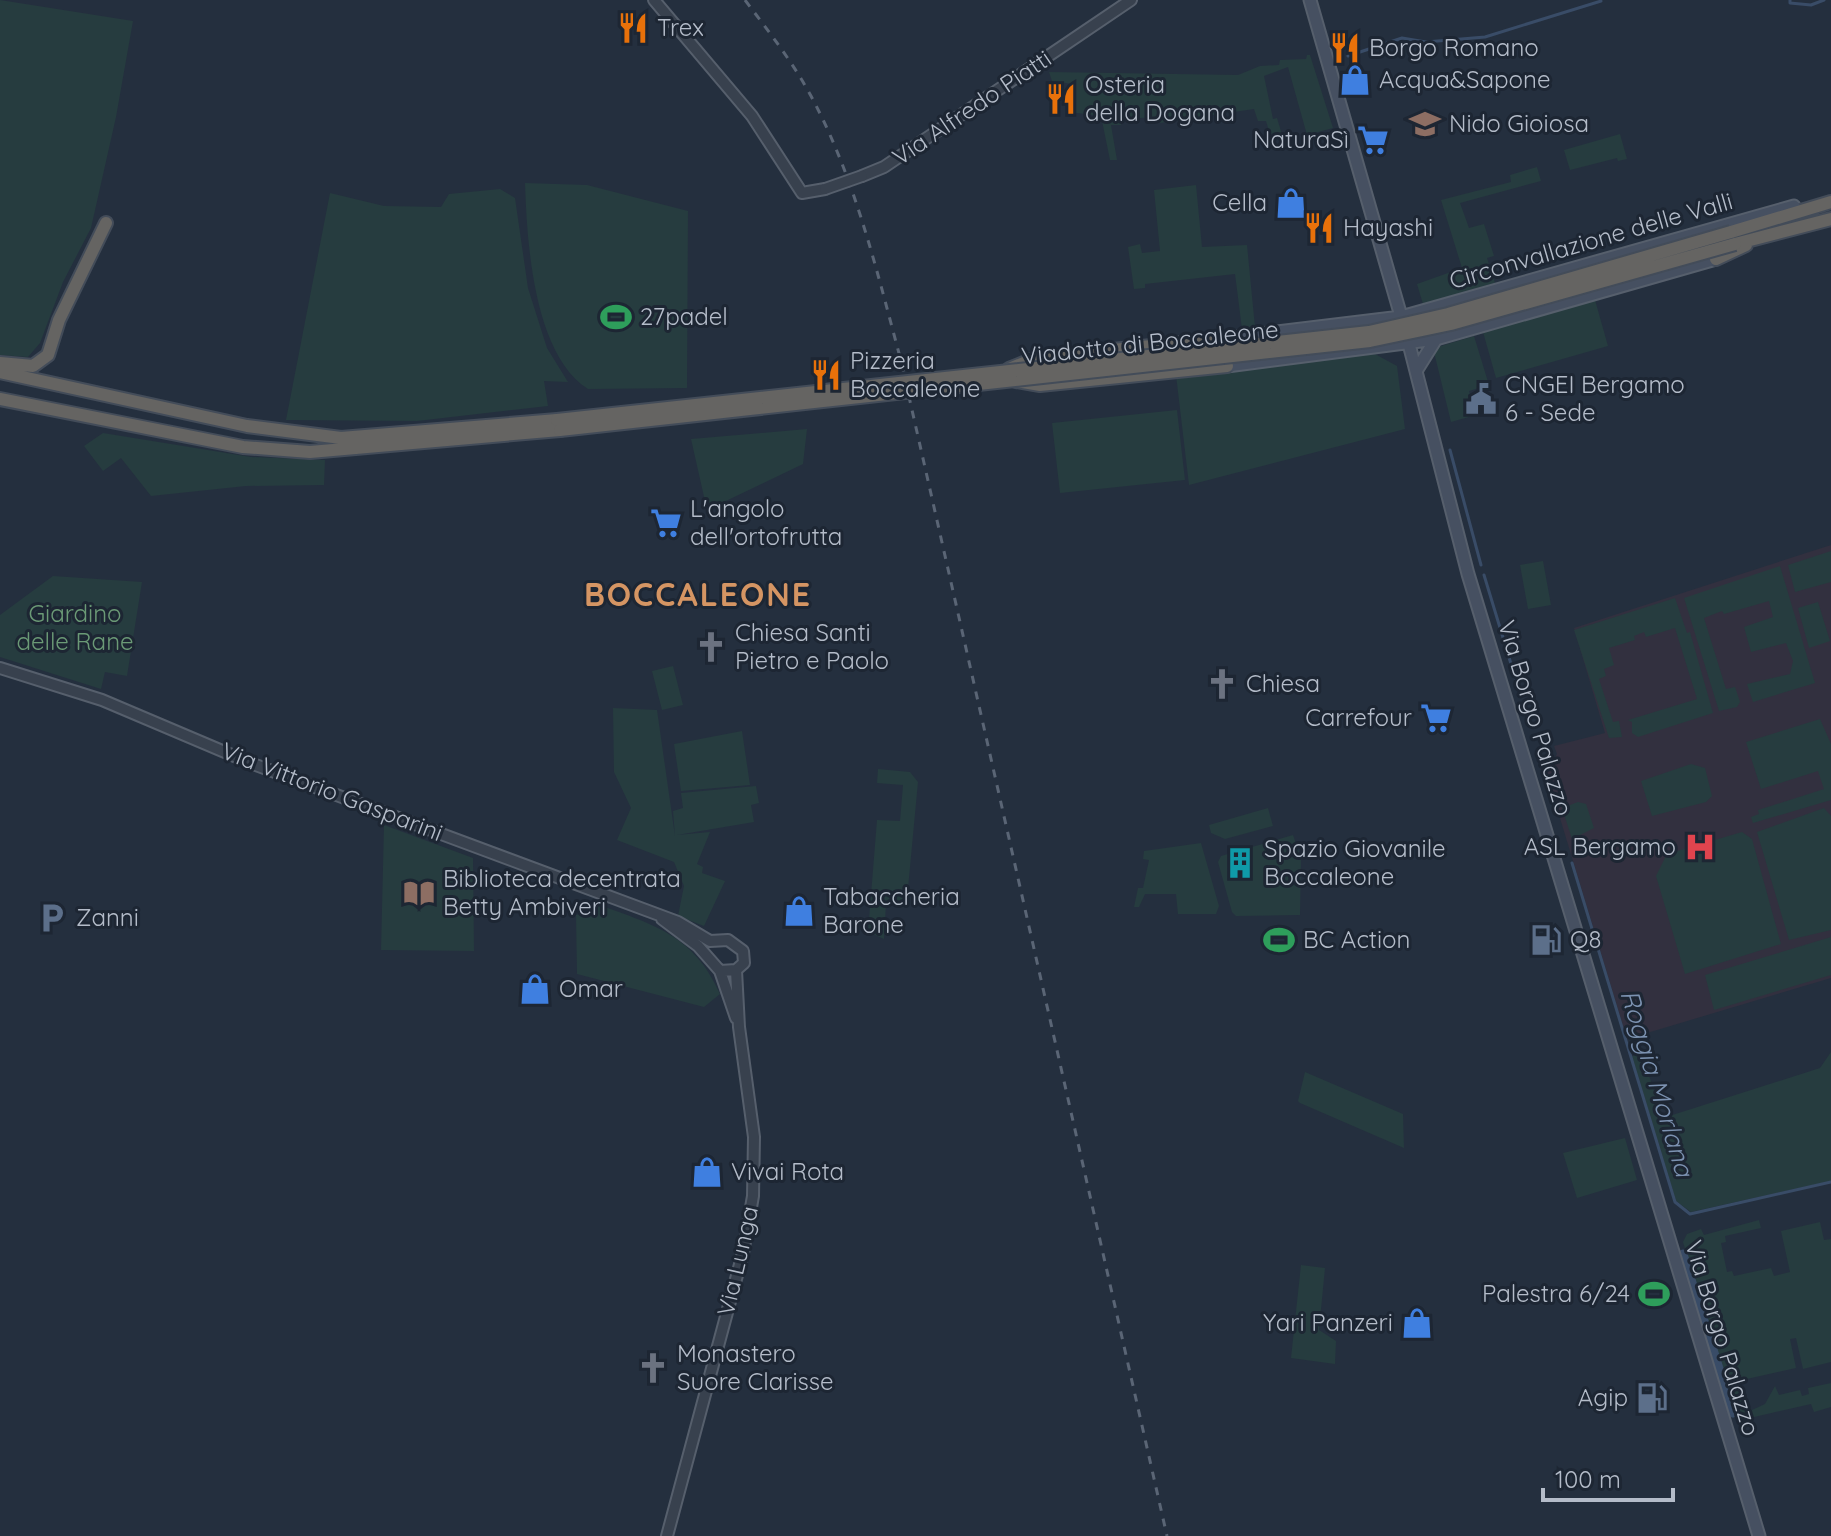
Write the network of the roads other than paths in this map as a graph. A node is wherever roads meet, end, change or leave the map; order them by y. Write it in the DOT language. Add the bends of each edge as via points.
graph roads {
  1 [pos="654,0"];
  2 [pos="1131,0"];
  3 [pos="1310,0"];
  4 [pos="1831,195"];
  5 [pos="1831,202"];
  6 [pos="1794,206"];
  7 [pos="1831,219"];
  8 [pos="106,223"];
  9 [pos="1733,238"];
  10 [pos="1759,239"];
  11 [pos="1716,259"];
  12 [pos="1402,320"];
  13 [pos="1228,338"];
  14 [pos="1436,339"];
  15 [pos="1409,344"];
  16 [pos="1270,362"];
  17 [pos="0,363"];
  18 [pos="1227,366"];
  19 [pos="1416,371"];
  20 [pos="0,372"];
  21 [pos="1011,374"];
  22 [pos="0,399"];
  23 [pos="559,425"];
  24 [pos="0,668"];
  25 [pos="662,919"];
  26 [pos="713,942"];
  27 [pos="708,956"];
  28 [pos="736,970"];
  29 [pos="720,971"];
  30 [pos="739,1027"];
  31 [pos="667,1536"];
  32 [pos="1759,1536"];
  1 -- 2 [label="street, Via Alfredo Piatti, bridge" via="752,116 802,193 884,167"];
  3 -- 12 [label="main road, Via Borgo Palazzo"];
  4 -- 6 [label="highway"];
  5 -- 9 [label="highway, Circonvallazione delle Valli"];
  6 -- 12 [label="main road, Circonvallazione delle Valli"];
  7 -- 10 [label="highway, Circonvallazione delle Valli"];
  8 -- 17 [label="highway" via="59,320 48,355 33,366"];
  9 -- 10 [label="highway, Circonvallazione delle Valli"];
  9 -- 21 [label="highway, Viadotto di Boccaleone, bridge" via="1369,332"];
  10 -- 11 [label="highway"];
  11 -- 14 [label="main road"];
  12 -- 13 [label="main road"];
  12 -- 15 [label="main road, Via Borgo Palazzo"];
  12 -- 16 [label="main road" via="1391,335 1281,349"];
  13 -- 21 [label="highway" via="1036,358"];
  14 -- 15 [label="main road"];
  14 -- 19 [label="main road"];
  15 -- 16 [label="main road"];
  15 -- 19 [label="main road, Via Borgo Palazzo"];
  16 -- 18 [label="main road"];
  18 -- 21 [label="highway, bridge" via="1040,385"];
  19 -- 32 [label="main road, Via Borgo Palazzo" via="1468,574"];
  20 -- 23 [label="highway" via="247,426 341,438"];
  21 -- 23 [label="highway, Viadotto di Boccaleone, bridge"];
  22 -- 23 [label="highway" via="243,447 310,452"];
  24 -- 25 [label="street, Via Vittorio Gasparini" via="102,700 253,764"];
  25 -- 26 [label="street, Via Vittorio Gasparini"];
  25 -- 27 [label="street, Via Vittorio Gasparini"];
  26 -- 27 [label="street"];
  26 -- 28 [label="street, Via Vittorio Gasparini" via="728,940 743,951 744,963"];
  27 -- 29 [label="street, Via Vittorio Gasparini"];
  28 -- 29 [label="street"];
  28 -- 30 [label="street, Via Lunga"];
  29 -- 30 [label="street, Via Lunga"];
  30 -- 31 [label="street, Via Lunga" via="754,1137 748,1231"];
}
